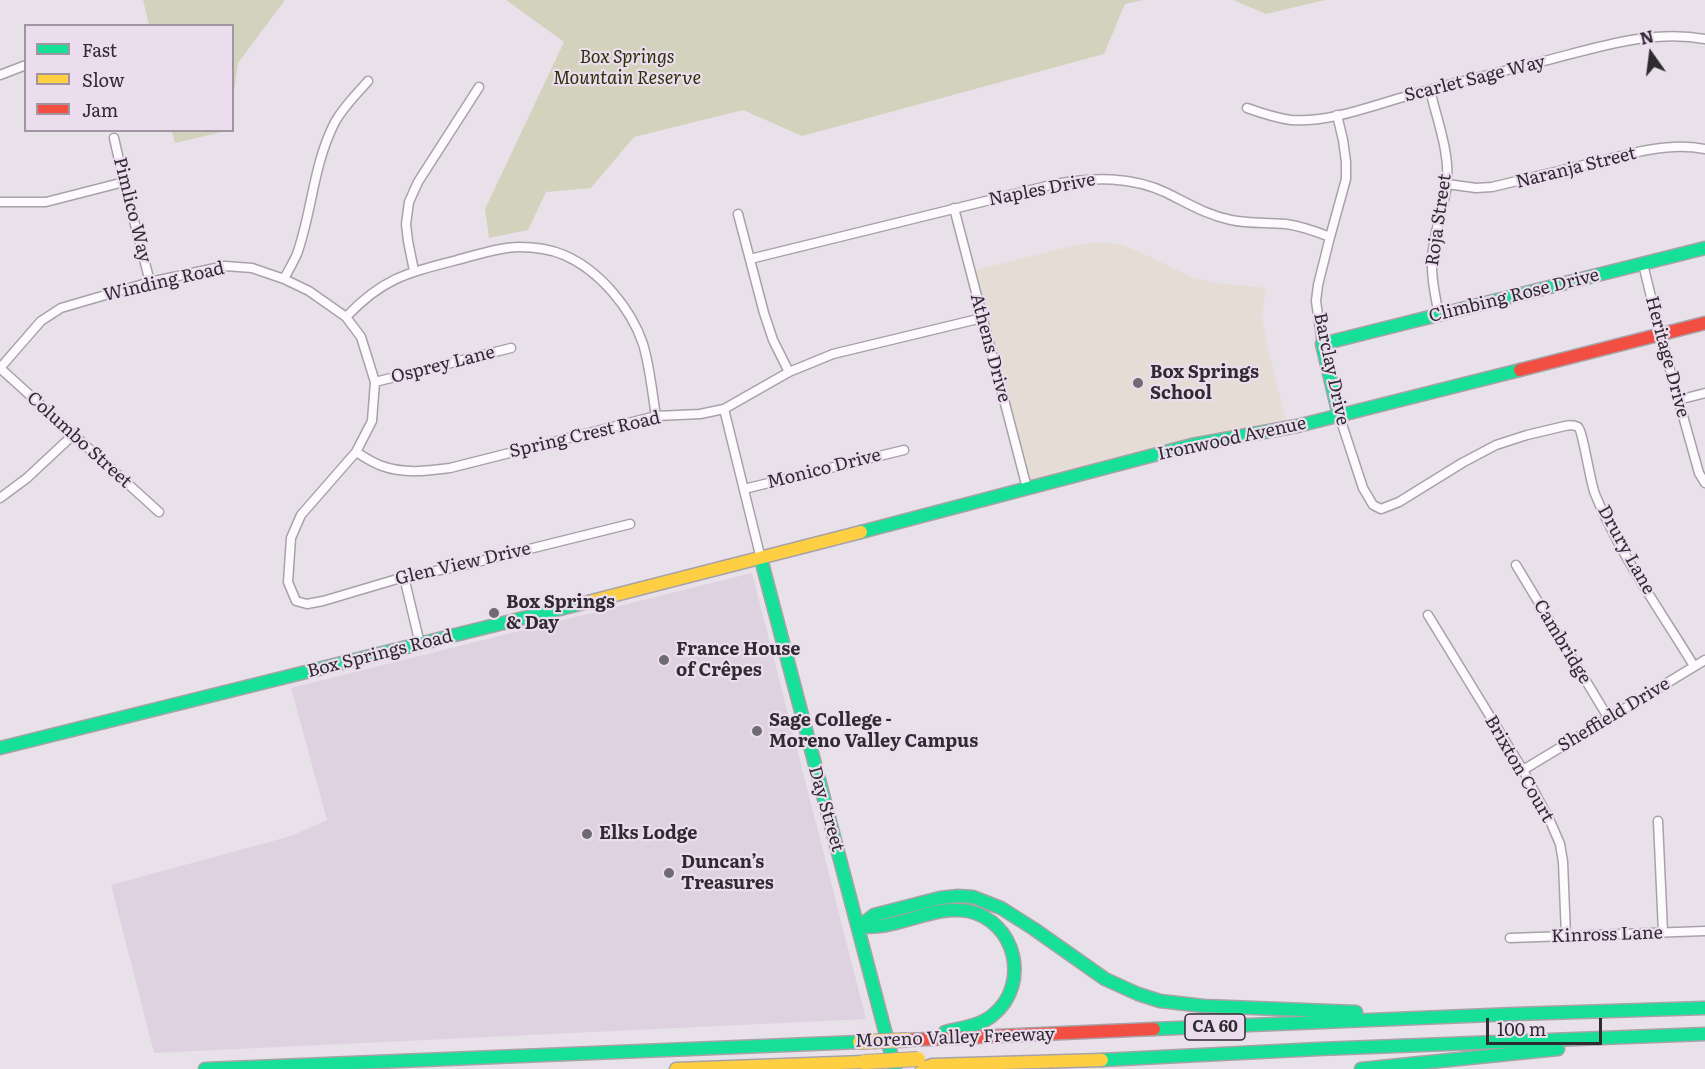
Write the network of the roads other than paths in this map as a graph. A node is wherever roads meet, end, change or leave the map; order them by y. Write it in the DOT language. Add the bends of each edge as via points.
graph roads {
  1 [pos="1705,39"];
  2 [pos="24,66"];
  3 [pos="0,75"];
  4 [pos="368,81"];
  5 [pos="479,87"];
  6 [pos="1430,90"];
  7 [pos="1247,108"];
  8 [pos="1336,115"];
  9 [pos="114,138"];
  10 [pos="1705,149"];
  11 [pos="124,182"];
  12 [pos="1447,184"];
  13 [pos="0,202"];
  14 [pos="954,208"];
  15 [pos="738,214"];
  16 [pos="1329,237"];
  17 [pos="1705,248"];
  18 [pos="750,258"];
  19 [pos="1643,264"];
  20 [pos="414,272"];
  21 [pos="284,279"];
  22 [pos="150,282"];
  23 [pos="1439,315"];
  24 [pos="346,317"];
  25 [pos="982,318"];
  26 [pos="1705,323"];
  27 [pos="1660,334"];
  28 [pos="1322,344"];
  29 [pos="512,348"];
  30 [pos="0,368"];
  31 [pos="789,372"];
  32 [pos="375,382"];
  33 [pos="1705,393"];
  34 [pos="1678,400"];
  35 [pos="723,409"];
  36 [pos="1339,415"];
  37 [pos="656,416"];
  38 [pos="1577,427"];
  39 [pos="73,435"];
  40 [pos="904,450"];
  41 [pos="356,452"];
  42 [pos="1705,483"];
  43 [pos="1027,488"];
  44 [pos="744,489"];
  45 [pos="0,498"];
  46 [pos="159,512"];
  47 [pos="630,524"];
  48 [pos="761,560"];
  49 [pos="1516,565"];
  50 [pos="404,577"];
  51 [pos="296,601"];
  52 [pos="1428,615"];
  53 [pos="420,644"];
  54 [pos="1705,660"];
  55 [pos="1694,666"];
  56 [pos="1609,719"];
  57 [pos="0,748"];
  58 [pos="1523,770"];
  59 [pos="1658,821"];
  60 [pos="859,927"];
  61 [pos="1705,931"];
  62 [pos="1663,932"];
  63 [pos="1566,936"];
  64 [pos="1510,938"];
  65 [pos="1705,1008"];
  66 [pos="1515,1014"];
  67 [pos="1705,1034"];
  68 [pos="1686,1035"];
  69 [pos="912,1040"];
  70 [pos="924,1065"];
  71 [pos="205,1069"];
  72 [pos="676,1069"];
  73 [pos="895,1069"];
  74 [pos="1360,1069"];
  1 -- 6 [label="street, Scarlet Sage Way" via="1676,35 1620,42"];
  2 -- 3 [label="street"];
  4 -- 21 [label="street" via="344,108 331,131 316,171 296,257"];
  5 -- 20 [label="street" via="409,202 406,224"];
  6 -- 8 [label="street, Scarlet Sage Way"];
  6 -- 12 [label="street, Roja Street" via="1446,153"];
  7 -- 8 [label="street, Scarlet Sage Way" via="1293,120"];
  8 -- 16 [label="street, Barclay Drive" via="1343,140 1346,179"];
  9 -- 11 [label="street, Pimlico Way"];
  10 -- 12 [label="street, Naranja Street" via="1688,146 1642,151 1492,188"];
  11 -- 13 [label="street" via="46,202"];
  11 -- 22 [label="street, Pimlico Way"];
  12 -- 23 [label="street, Roja Street" via="1431,262"];
  14 -- 16 [label="street, Naples Drive" via="1055,184 1101,178 1146,184 1209,215 1303,227"];
  14 -- 18 [label="street, Naples Drive"];
  14 -- 25 [label="street, Athens Drive"];
  15 -- 18 [label="street"];
  16 -- 28 [label="street, Barclay Drive" via="1316,301"];
  17 -- 19 [label="main road, Climbing Rose Drive"];
  18 -- 31 [label="street" via="773,340"];
  19 -- 23 [label="main road, Climbing Rose Drive"];
  19 -- 27 [label="street, Heritage Drive"];
  20 -- 24 [label="street" via="375,290"];
  20 -- 37 [label="street" via="517,247 553,251 584,266 623,304 636,326"];
  21 -- 22 [label="street, Winding Road" via="252,268 225,266"];
  21 -- 24 [label="street, Winding Road"];
  22 -- 30 [label="street, Winding Road" via="61,308 41,321"];
  23 -- 28 [label="main road, Climbing Rose Drive"];
  24 -- 32 [label="street, Winding Road" via="361,337"];
  25 -- 31 [label="street, Spring Crest Road" via="833,354"];
  25 -- 43 [label="street, Athens Drive"];
  26 -- 27 [label="main road, Ironwood Avenue"];
  27 -- 34 [label="street, Heritage Drive"];
  27 -- 36 [label="main road, Ironwood Avenue"];
  28 -- 36 [label="main road, Barclay Drive"];
  29 -- 32 [label="street, Osprey Lane"];
  30 -- 39 [label="street, Columbo Street"];
  31 -- 35 [label="street, Spring Crest Road"];
  32 -- 41 [label="street, Winding Road" via="372,421"];
  33 -- 34 [label="street"];
  34 -- 42 [label="street, Heritage Drive"];
  35 -- 37 [label="street, Spring Crest Road"];
  35 -- 44 [label="street, Day Street"];
  36 -- 38 [label="street, Barclay Drive" via="1363,488 1373,505 1381,508 1399,502 1496,445 1565,426"];
  36 -- 43 [label="main road, Ironwood Avenue" via="1192,445"];
  37 -- 41 [label="street, Spring Crest Road" via="421,472 380,466"];
  38 -- 55 [label="street, Drury Lane" via="1582,432 1588,469 1602,511"];
  39 -- 45 [label="street"];
  39 -- 46 [label="street, Columbo Street"];
  40 -- 44 [label="street, Monico Drive"];
  41 -- 51 [label="street, Winding Road" via="301,515 291,538 288,582"];
  43 -- 48 [label="main road, Ironwood Avenue"];
  44 -- 48 [label="street, Day Street"];
  47 -- 50 [label="street, Glen View Drive"];
  48 -- 53 [label="main road, Box Springs Road"];
  48 -- 60 [label="main road, Day Street"];
  49 -- 56 [label="street, Cambridge"];
  50 -- 51 [label="street, Glen View Drive" via="323,602"];
  50 -- 53 [label="street"];
  52 -- 58 [label="street, Brixton Court"];
  53 -- 57 [label="main road, Box Springs Road"];
  54 -- 55 [label="street, Sheffield Drive"];
  55 -- 56 [label="street, Sheffield Drive"];
  56 -- 58 [label="street, Sheffield Drive"];
  58 -- 63 [label="street, Brixton Court" via="1560,844"];
  59 -- 62 [label="street"];
  60 -- 66 [label="main road" via="874,915 940,898 973,897 1034,928 1105,979 1160,1000 1204,1006 1392,1014"];
  60 -- 69 [label="main road" via="878,927 957,910 994,922 1011,945 1014,984 998,1011 972,1025"];
  60 -- 73 [label="main road, Day Street"];
  61 -- 62 [label="street, Kinross Lane"];
  62 -- 63 [label="street, Kinross Lane"];
  63 -- 64 [label="street, Kinross Lane"];
  65 -- 66 [label="main road, Moreno Valley Freeway / CA 60"];
  66 -- 69 [label="main road, Moreno Valley Freeway / CA 60"];
  67 -- 68 [label="main road, Moreno Valley Freeway / CA 60"];
  68 -- 70 [label="main road, Moreno Valley Freeway / CA 60"];
  68 -- 74 [label="main road"];
  69 -- 71 [label="main road, Moreno Valley Freeway / CA 60, bridge"];
  70 -- 72 [label="main road, Moreno Valley Freeway, bridge" via="864,1062"];
}
